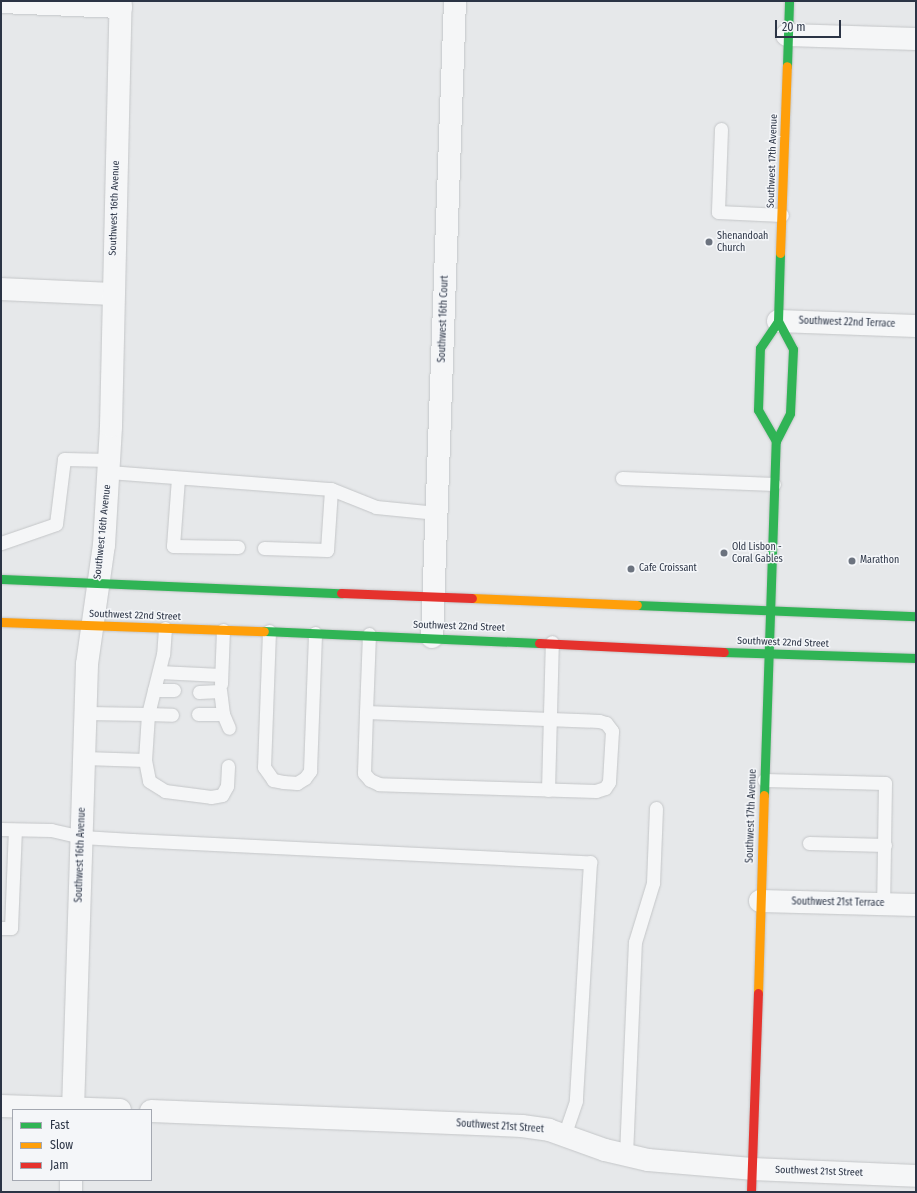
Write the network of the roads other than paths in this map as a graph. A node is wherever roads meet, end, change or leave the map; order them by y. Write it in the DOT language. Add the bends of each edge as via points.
graph roads {
  1 [pos="455,1"];
  2 [pos="789,1"];
  3 [pos="1,2"];
  4 [pos="121,4"];
  5 [pos="787,35"];
  6 [pos="916,39"];
  7 [pos="721,129"];
  8 [pos="782,215"];
  9 [pos="1,289"];
  10 [pos="113,294"];
  11 [pos="778,321"];
  12 [pos="916,326"];
  13 [pos="776,440"];
  14 [pos="109,466"];
  15 [pos="178,478"];
  16 [pos="622,478"];
  17 [pos="774,484"];
  18 [pos="331,489"];
  19 [pos="437,513"];
  20 [pos="1,543"];
  21 [pos="238,547"];
  22 [pos="264,548"];
  23 [pos="1,579"];
  24 [pos="98,583"];
  25 [pos="434,597"];
  26 [pos="770,611"];
  27 [pos="916,616"];
  28 [pos="1,622"];
  29 [pos="92,626"];
  30 [pos="165,628"];
  31 [pos="223,630"];
  32 [pos="269,631"];
  33 [pos="315,633"];
  34 [pos="369,634"];
  35 [pos="432,637"];
  36 [pos="552,642"];
  37 [pos="767,653"];
  38 [pos="916,658"];
  39 [pos="158,672"];
  40 [pos="221,675"];
  41 [pos="154,690"];
  42 [pos="174,690"];
  43 [pos="199,692"];
  44 [pos="220,692"];
  45 [pos="366,712"];
  46 [pos="86,713"];
  47 [pos="148,714"];
  48 [pos="172,714"];
  49 [pos="198,714"];
  50 [pos="223,714"];
  51 [pos="550,718"];
  52 [pos="229,728"];
  53 [pos="84,758"];
  54 [pos="145,760"];
  55 [pos="228,766"];
  56 [pos="764,780"];
  57 [pos="548,790"];
  58 [pos="656,808"];
  59 [pos="1,829"];
  60 [pos="15,830"];
  61 [pos="82,837"];
  62 [pos="809,843"];
  63 [pos="884,845"];
  64 [pos="760,901"];
  65 [pos="883,904"];
  66 [pos="916,905"];
  67 [pos="6,928"];
  68 [pos="1,1106"];
  69 [pos="73,1109"];
  70 [pos="152,1111"];
  71 [pos="564,1135"];
  72 [pos="626,1155"];
  73 [pos="752,1169"];
  74 [pos="916,1176"];
  75 [pos="71,1181"];
  76 [pos="71,1192"];
  77 [pos="751,1192"];
  1 -- 19 [label="street, Southwest 16th Court"];
  2 -- 5 [label="main road, Southwest 17th Avenue"];
  3 -- 4 [label="street"];
  4 -- 10 [label="street, Southwest 16th Avenue"];
  5 -- 6 [label="street"];
  5 -- 8 [label="main road, Southwest 17th Avenue"];
  7 -- 8 [label="lane" via="718,212"];
  8 -- 11 [label="main road, Southwest 17th Avenue"];
  9 -- 10 [label="street"];
  10 -- 14 [label="street, Southwest 16th Avenue"];
  11 -- 12 [label="street, Southwest 22nd Terrace"];
  11 -- 13 [label="main road, Southwest 17th Avenue" via="793,349 790,413"];
  11 -- 13 [label="main road" via="760,348 758,410"];
  13 -- 17 [label="main road, Southwest 17th Avenue"];
  14 -- 15 [label="lane"];
  14 -- 20 [label="lane" via="64,459 56,524"];
  14 -- 24 [label="street, Southwest 16th Avenue" via="104,545"];
  15 -- 18 [label="lane"];
  15 -- 21 [label="lane" via="173,546"];
  16 -- 17 [label="lane"];
  17 -- 26 [label="main road, Southwest 17th Avenue"];
  18 -- 19 [label="lane" via="376,507"];
  18 -- 22 [label="lane" via="328,550"];
  19 -- 25 [label="street, Southwest 16th Court"];
  23 -- 24 [label="main road"];
  24 -- 25 [label="main road"];
  24 -- 29 [label="street, Southwest 16th Avenue"];
  25 -- 26 [label="main road"];
  25 -- 35 [label="street, Southwest 16th Court"];
  26 -- 27 [label="main road"];
  26 -- 37 [label="main road, Southwest 17th Avenue"];
  28 -- 29 [label="main road, Southwest 22nd Street"];
  29 -- 30 [label="main road, Southwest 22nd Street"];
  29 -- 46 [label="street, Southwest 16th Avenue"];
  30 -- 31 [label="main road, Southwest 22nd Street"];
  30 -- 39 [label="lane"];
  31 -- 32 [label="main road, Southwest 22nd Street"];
  31 -- 40 [label="lane"];
  32 -- 33 [label="main road, Southwest 22nd Street"];
  32 -- 33 [label="lane" via="264,767 273,780 297,783 310,772"];
  33 -- 34 [label="main road, Southwest 22nd Street"];
  34 -- 35 [label="main road, Southwest 22nd Street"];
  34 -- 45 [label="lane"];
  35 -- 36 [label="main road, Southwest 22nd Street"];
  36 -- 37 [label="main road, Southwest 22nd Street"];
  36 -- 51 [label="lane"];
  37 -- 38 [label="main road, Southwest 22nd Street"];
  37 -- 56 [label="main road, Southwest 17th Avenue"];
  39 -- 40 [label="lane"];
  39 -- 41 [label="lane"];
  40 -- 44 [label="lane"];
  41 -- 42 [label="lane"];
  41 -- 47 [label="lane"];
  43 -- 44 [label="lane"];
  44 -- 50 [label="lane"];
  45 -- 51 [label="lane"];
  45 -- 57 [label="lane" via="364,773 374,782"];
  46 -- 47 [label="lane"];
  46 -- 53 [label="street, Southwest 16th Avenue"];
  47 -- 48 [label="lane"];
  47 -- 54 [label="lane"];
  49 -- 50 [label="lane"];
  50 -- 52 [label="lane"];
  51 -- 57 [label="lane"];
  51 -- 57 [label="lane" via="599,721 606,723 612,731 608,782 605,788 596,792"];
  53 -- 54 [label="lane"];
  53 -- 61 [label="street, Southwest 16th Avenue"];
  54 -- 55 [label="lane" via="152,785 166,791 211,797 222,795 227,786"];
  56 -- 63 [label="lane" via="885,783"];
  56 -- 64 [label="main road, Southwest 17th Avenue"];
  58 -- 72 [label="lane" via="653,883 635,942"];
  59 -- 60 [label="lane"];
  60 -- 61 [label="lane" via="50,830"];
  60 -- 67 [label="lane"];
  61 -- 69 [label="street, Southwest 16th Avenue"];
  61 -- 71 [label="lane" via="590,862 576,1101"];
  62 -- 63 [label="lane"];
  63 -- 65 [label="lane"];
  64 -- 65 [label="street, Southwest 21st Terrace"];
  64 -- 73 [label="main road, Southwest 17th Avenue"];
  65 -- 66 [label="street, Southwest 21st Terrace"];
  68 -- 69 [label="street"];
  70 -- 71 [label="street, Southwest 21st Street" via="522,1126"];
  71 -- 72 [label="street, Southwest 21st Street"];
  72 -- 73 [label="street, Southwest 21st Street"];
  73 -- 74 [label="street, Southwest 21st Street"];
  73 -- 77 [label="main road, Southwest 17th Avenue"];
  75 -- 76 [label="street"];
}
